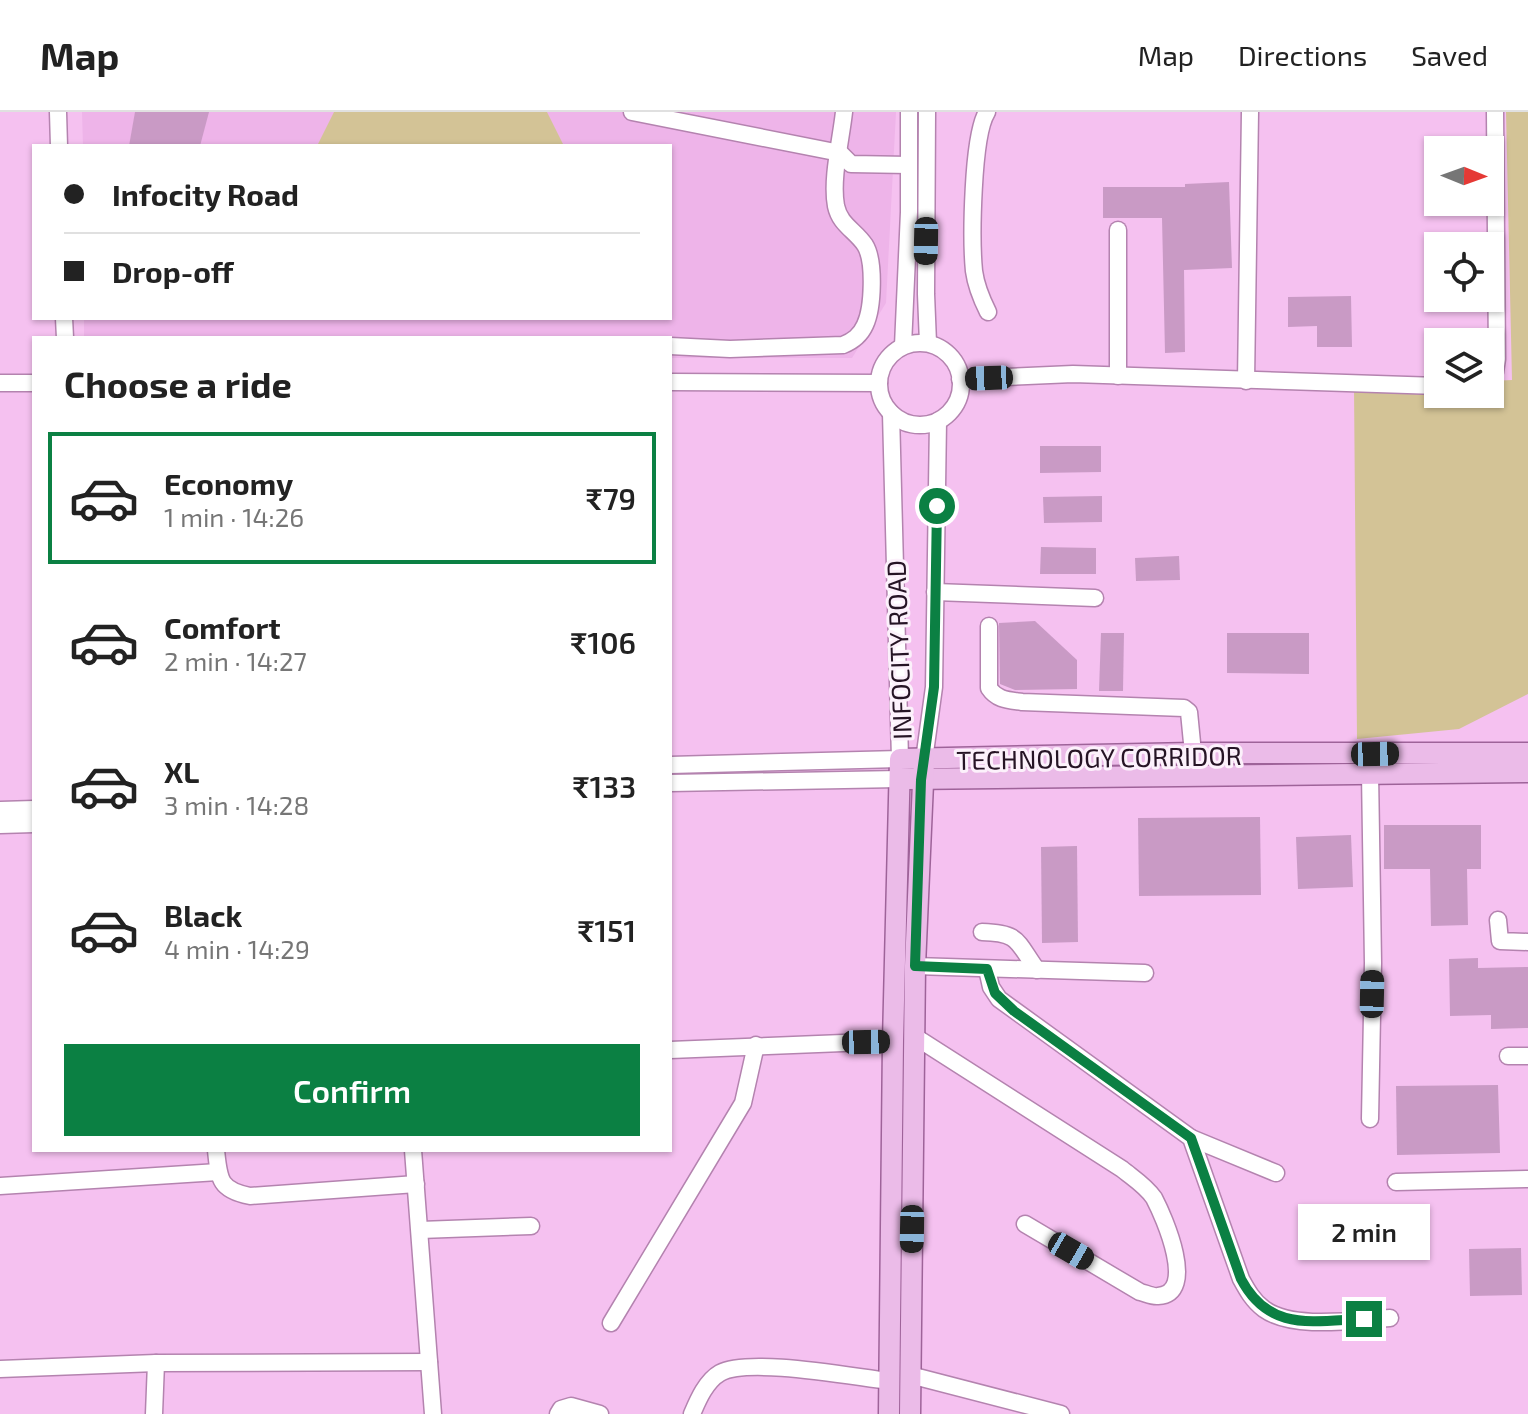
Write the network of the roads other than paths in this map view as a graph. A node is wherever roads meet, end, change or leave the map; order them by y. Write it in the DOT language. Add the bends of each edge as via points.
graph roads {
  1 [pos="58,112"];
  2 [pos="632,112"];
  3 [pos="844,112"];
  4 [pos="909,112"];
  5 [pos="927,112"];
  6 [pos="987,112"];
  7 [pos="1250,112"];
  8 [pos="1495,112"];
  9 [pos="657,114"];
  10 [pos="59,144"];
  11 [pos="840,153"];
  12 [pos="909,165"];
  13 [pos="1118,230"];
  14 [pos="988,312"];
  15 [pos="1497,328"];
  16 [pos="928,343"];
  17 [pos="672,346"];
  18 [pos="903,346"];
  19 [pos="1118,376"];
  20 [pos="960,379"];
  21 [pos="1246,381"];
  22 [pos="672,382"];
  23 [pos="0,383"];
  24 [pos="32,383"];
  25 [pos="879,383"];
  26 [pos="1424,386"];
  27 [pos="891,413"];
  28 [pos="938,421"];
  29 [pos="935,592"];
  30 [pos="1095,598"];
  31 [pos="989,626"];
  32 [pos="1193,753"];
  33 [pos="1528,753"];
  34 [pos="672,765"];
  35 [pos="900,769"];
  36 [pos="923,770"];
  37 [pos="1528,772"];
  38 [pos="1370,773"];
  39 [pos="672,783"];
  40 [pos="32,809"];
  41 [pos="0,810"];
  42 [pos="32,824"];
  43 [pos="0,825"];
  44 [pos="1498,920"];
  45 [pos="982,932"];
  46 [pos="1528,942"];
  47 [pos="915,966"];
  48 [pos="987,969"];
  49 [pos="1037,970"];
  50 [pos="1145,973"];
  51 [pos="914,1036"];
  52 [pos="893,1041"];
  53 [pos="756,1045"];
  54 [pos="672,1050"];
  55 [pos="1508,1056"];
  56 [pos="1528,1056"];
  57 [pos="1370,1119"];
  58 [pos="1191,1138"];
  59 [pos="216,1152"];
  60 [pos="413,1152"];
  61 [pos="218,1172"];
  62 [pos="1276,1173"];
  63 [pos="1528,1179"];
  64 [pos="1396,1182"];
  65 [pos="416,1184"];
  66 [pos="0,1186"];
  67 [pos="1025,1224"];
  68 [pos="531,1226"];
  69 [pos="420,1230"];
  70 [pos="1390,1318"];
  71 [pos="611,1323"];
  72 [pos="429,1362"];
  73 [pos="156,1363"];
  74 [pos="0,1369"];
  75 [pos="910,1375"];
  76 [pos="889,1381"];
  77 [pos="154,1414"];
  78 [pos="433,1414"];
  79 [pos="558,1414"];
  80 [pos="600,1414"];
  81 [pos="692,1414"];
  82 [pos="889,1414"];
  83 [pos="910,1414"];
  84 [pos="1061,1414"];
  1 -- 10 [label="street"];
  2 -- 9 [label="street"];
  3 -- 11 [label="street"];
  4 -- 12 [label="street"];
  5 -- 16 [label="street"];
  6 -- 14 [label="street" via="976,144 974,270"];
  7 -- 21 [label="street"];
  8 -- 15 [label="street"];
  9 -- 11 [label="street"];
  11 -- 12 [label="street" via="851,164"];
  11 -- 17 [label="street" via="835,201 839,218 867,248 871,267 870,311 856,339 843,345"];
  12 -- 18 [label="street"];
  13 -- 19 [label="street"];
  16 -- 18 [label="street"];
  16 -- 20 [label="street" via="950,355"];
  18 -- 25 [label="street" via="885,362"];
  19 -- 20 [label="street"];
  19 -- 21 [label="street"];
  20 -- 28 [label="street" via="955,406"];
  21 -- 26 [label="street"];
  22 -- 25 [label="street"];
  23 -- 24 [label="street"];
  25 -- 27 [label="street"];
  27 -- 28 [label="street" via="913,424"];
  27 -- 35 [label="street, INFOCITY ROAD"];
  28 -- 29 [label="street, INFOCITY ROAD"];
  29 -- 30 [label="street"];
  29 -- 36 [label="street, INFOCITY ROAD" via="934,687"];
  31 -- 32 [label="street" via="993,695 1022,702 1184,708 1189,712"];
  32 -- 33 [label="main road, TECHNOLOGY CORRIDOR"];
  32 -- 36 [label="main road, TECHNOLOGY CORRIDOR"];
  34 -- 35 [label="street"];
  35 -- 36 [label="main road"];
  35 -- 39 [label="street"];
  35 -- 52 [label="main road, INFOCITY ROAD"];
  36 -- 38 [label="main road"];
  36 -- 47 [label="main road, INFOCITY ROAD"];
  37 -- 38 [label="main road"];
  38 -- 57 [label="street"];
  40 -- 41 [label="street"];
  42 -- 43 [label="street"];
  44 -- 46 [label="street" via="1500,941"];
  45 -- 49 [label="street" via="1012,936"];
  47 -- 48 [label="street"];
  47 -- 51 [label="main road, INFOCITY ROAD"];
  48 -- 49 [label="street"];
  48 -- 58 [label="street" via="995,993 1014,1011"];
  49 -- 50 [label="street"];
  51 -- 67 [label="street" via="1146,1188 1175,1250 1176,1284 1157,1297 1140,1292"];
  51 -- 75 [label="main road, INFOCITY ROAD"];
  52 -- 53 [label="street"];
  52 -- 76 [label="main road, INFOCITY ROAD"];
  53 -- 54 [label="street"];
  53 -- 71 [label="street" via="743,1103"];
  55 -- 56 [label="street"];
  58 -- 62 [label="street"];
  58 -- 70 [label="street" via="1241,1279 1261,1308 1289,1320"];
  59 -- 61 [label="street"];
  60 -- 65 [label="street"];
  61 -- 65 [label="street" via="232,1193 250,1196"];
  61 -- 66 [label="street"];
  63 -- 64 [label="street"];
  65 -- 69 [label="street"];
  68 -- 69 [label="street"];
  69 -- 72 [label="street"];
  72 -- 73 [label="street"];
  72 -- 78 [label="street"];
  73 -- 74 [label="street"];
  73 -- 77 [label="street"];
  75 -- 83 [label="main road, INFOCITY ROAD"];
  75 -- 84 [label="street"];
  76 -- 81 [label="street" via="734,1368 718,1374"];
  76 -- 82 [label="main road, INFOCITY ROAD"];
  79 -- 80 [label="street" via="571,1406"];
}
